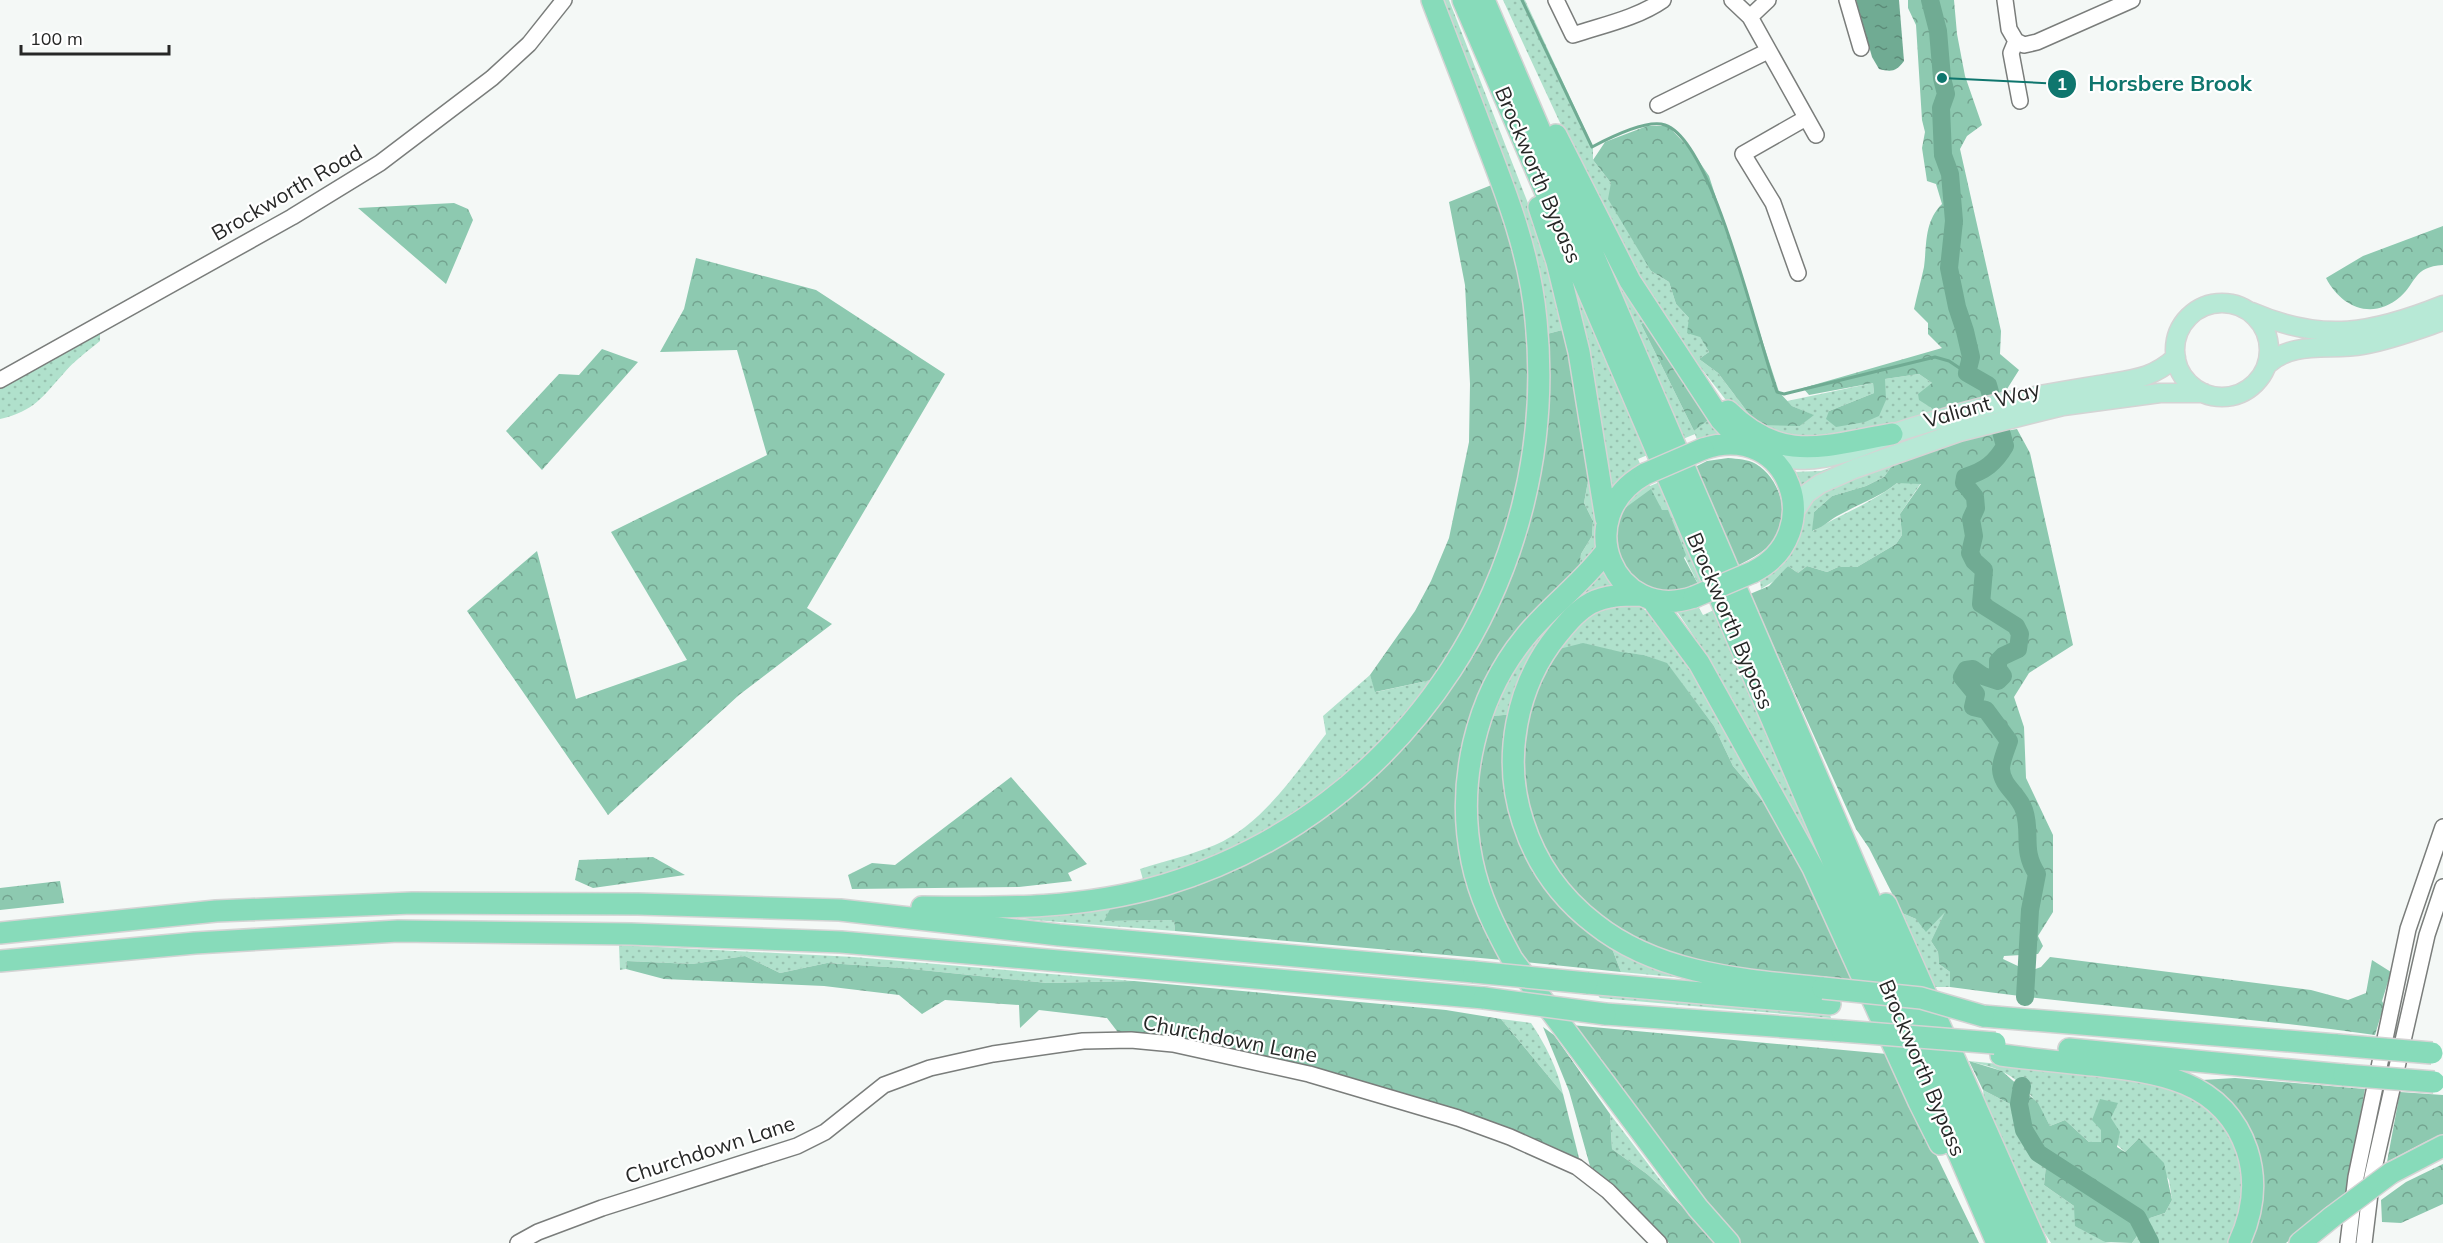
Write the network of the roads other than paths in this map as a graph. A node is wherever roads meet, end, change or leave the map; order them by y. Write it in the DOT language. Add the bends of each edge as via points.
graph roads {
  1 [pos="564,0"];
  2 [pos="1432,0"];
  3 [pos="1461,0"];
  4 [pos="1484,0"];
  5 [pos="1490,0"];
  6 [pos="1556,0"];
  7 [pos="1663,0"];
  8 [pos="1732,0"];
  9 [pos="1768,0"];
  10 [pos="1847,0"];
  11 [pos="2006,0"];
  12 [pos="2132,0"];
  13 [pos="1750,17"];
  14 [pos="2016,41"];
  15 [pos="1861,48"];
  16 [pos="1768,51"];
  17 [pos="2020,101"];
  18 [pos="1658,105"];
  19 [pos="1806,118"];
  20 [pos="1816,135"];
  21 [pos="1798,273"];
  22 [pos="2443,305"];
  23 [pos="2248,310"];
  24 [pos="2443,321"];
  25 [pos="1675,350"];
  26 [pos="2176,357"];
  27 [pos="2267,365"];
  28 [pos="0,380"];
  29 [pos="2204,393"];
  30 [pos="1892,434"];
  31 [pos="1745,445"];
  32 [pos="1765,453"];
  33 [pos="1793,514"];
  34 [pos="1606,519"];
  35 [pos="1607,550"];
  36 [pos="1646,598"];
  37 [pos="1816,774"];
  38 [pos="2443,827"];
  39 [pos="2443,887"];
  40 [pos="840,910"];
  41 [pos="0,933"];
  42 [pos="0,961"];
  43 [pos="1827,996"];
  44 [pos="1998,1049"];
  45 [pos="2438,1054"];
  46 [pos="2438,1082"];
  47 [pos="2443,1146"];
  48 [pos="2332,1217"];
  49 [pos="518,1243"];
  50 [pos="1659,1243"];
  51 [pos="1729,1243"];
  52 [pos="1991,1243"];
  53 [pos="1997,1243"];
  54 [pos="2017,1243"];
  55 [pos="2036,1243"];
  56 [pos="2239,1243"];
  57 [pos="2300,1243"];
  58 [pos="2312,1243"];
  59 [pos="2348,1243"];
  60 [pos="2364,1243"];
  1 -- 28 [label="street, Brockworth Road" via="529,44 485,84 380,163 308,208"];
  2 -- 40 [label="highway" via="1512,210 1529,276 1538,337 1538,406 1524,501 1495,590 1461,656 1407,729 1348,786 1272,839 1205,872 1137,892 1056,906"];
  3 -- 34 [label="highway" via="1557,262 1579,352"];
  3 -- 53 [label="highway, Brockworth Bypass"];
  4 -- 37 [label="highway, Brockworth Bypass"];
  5 -- 25 [label="highway" via="1630,281"];
  6 -- 7 [label="street" via="1573,35 1653,8"];
  8 -- 13 [label="street"];
  9 -- 13 [label="street"];
  10 -- 15 [label="street"];
  11 -- 14 [label="street" via="2009,29"];
  12 -- 14 [label="street" via="2037,42 2024,45"];
  13 -- 16 [label="street"];
  14 -- 17 [label="street" via="2011,53"];
  16 -- 18 [label="street"];
  16 -- 19 [label="street"];
  19 -- 20 [label="street"];
  19 -- 21 [label="street" via="1743,154 1773,203"];
  22 -- 23 [label="main road" via="2361,330 2326,332 2299,329"];
  23 -- 26 [label="main road" via="2218,303 2190,315 2176,342"];
  23 -- 27 [label="main road" via="2266,334"];
  24 -- 27 [label="main road" via="2361,345 2292,350"];
  25 -- 30 [label="highway" via="1742,425 1780,444 1828,447"];
  25 -- 31 [label="highway" via="1721,420"];
  26 -- 29 [label="main road" via="2190,384"];
  26 -- 30 [label="main road, Valiant Way" via="2164,368 2133,380 2013,399"];
  27 -- 29 [label="main road" via="2248,389 2218,397"];
  29 -- 33 [label="main road, Valiant Way" via="2160,393 2063,406 1979,427 1830,479 1806,494"];
  30 -- 32 [label="main road, Valiant Way" via="1858,449 1804,461"];
  31 -- 32 [label="highway"];
  31 -- 34 [label="highway, bridge" via="1728,443 1703,449 1645,474 1621,494"];
  32 -- 33 [label="highway" via="1789,484"];
  33 -- 36 [label="highway, bridge" via="1781,549 1754,572 1677,602"];
  34 -- 35 [label="highway"];
  35 -- 36 [label="highway" via="1619,574"];
  35 -- 51 [label="highway" via="1524,638 1491,693 1469,767 1466,801 1472,863 1494,927 1512,959 1698,1208"];
  36 -- 43 [label="highway" via="1615,596 1576,613 1548,647 1530,682 1517,724 1514,771 1522,821 1536,854 1556,886 1585,917 1642,952 1712,974"];
  36 -- 52 [label="highway" via="1699,663 1813,868 1919,1102"];
  37 -- 54 [label="highway, Brockworth Bypass"];
  37 -- 55 [label="highway" via="1893,918"];
  38 -- 59 [label="street" via="2408,929 2356,1176"];
  39 -- 60 [label="street" via="2427,934 2372,1177"];
  40 -- 41 [label="highway" via="412,903 216,911"];
  40 -- 43 [label="highway, bridge" via="1059,935 1587,983"];
  42 -- 44 [label="highway, bridge" via="195,943 398,931 841,942 1484,998 1605,1014 1921,1038"];
  43 -- 45 [label="highway, bridge" via="1983,1016"];
  44 -- 46 [label="highway, bridge"];
  44 -- 56 [label="highway" via="2142,1071 2188,1084 2214,1101 2235,1125 2250,1160 2252,1202"];
  47 -- 48 [label="highway, bridge" via="2391,1173"];
  48 -- 57 [label="highway"];
  48 -- 58 [label="highway"];
  49 -- 50 [label="street, Churchdown Lane" via="602,1208 797,1146 825,1132 884,1085 908,1074 1038,1047 1131,1040 1173,1044 1309,1074 1510,1137 1563,1160 1588,1176 1631,1212"];
}
